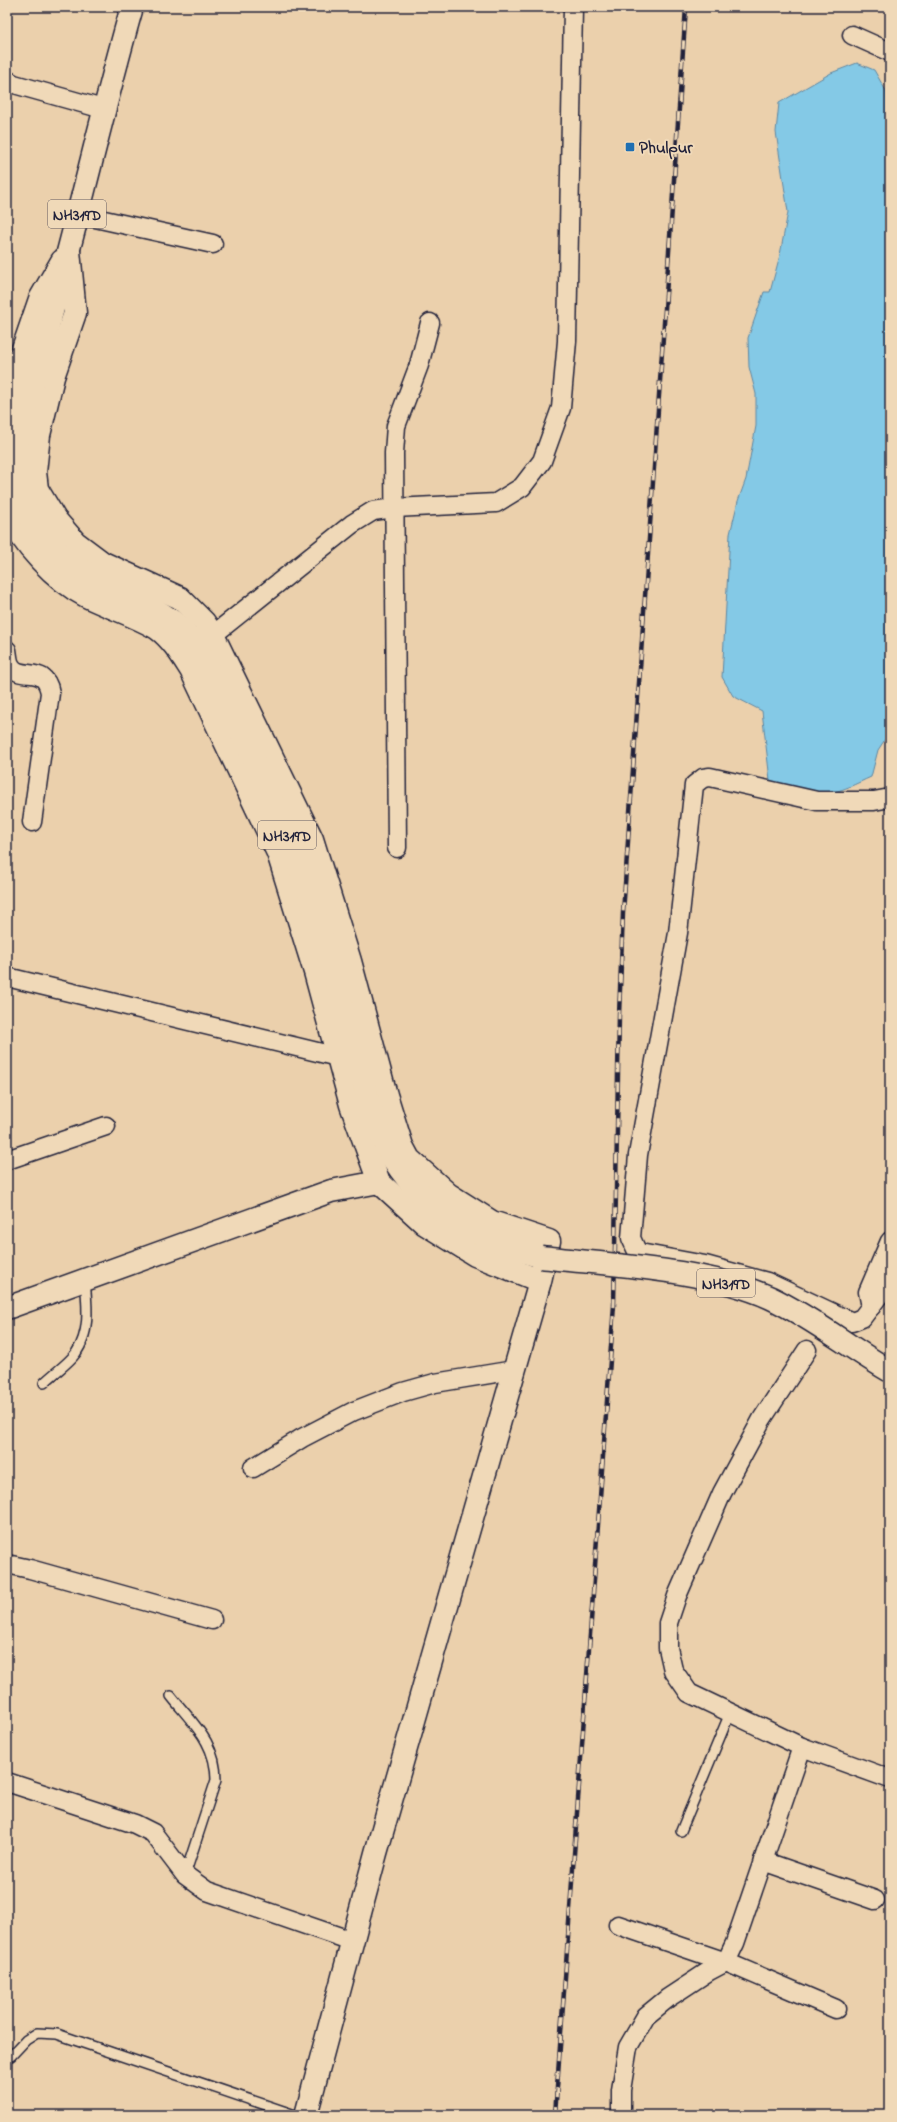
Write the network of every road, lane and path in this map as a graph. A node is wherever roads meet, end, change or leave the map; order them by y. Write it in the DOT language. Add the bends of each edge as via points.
graph roads {
  1 [pos="132,7"];
  2 [pos="573,7"];
  3 [pos="852,35"];
  4 [pos="890,52"];
  5 [pos="7,80"];
  6 [pos="103,109"];
  7 [pos="77,214"];
  8 [pos="213,244"];
  9 [pos="69,250"];
  10 [pos="430,323"];
  11 [pos="15,415"];
  12 [pos="394,508"];
  13 [pos="7,512"];
  14 [pos="213,636"];
  15 [pos="7,650"];
  16 [pos="890,798"];
  17 [pos="32,822"];
  18 [pos="397,848"];
  19 [pos="7,977"];
  20 [pos="338,1057"];
  21 [pos="106,1126"];
  22 [pos="369,1158"];
  23 [pos="7,1160"];
  24 [pos="379,1182"];
  25 [pos="331,1191"];
  26 [pos="890,1241"];
  27 [pos="85,1280"];
  28 [pos="540,1281"];
  29 [pos="890,1282"];
  30 [pos="871,1307"];
  31 [pos="7,1308"];
  32 [pos="807,1350"];
  33 [pos="514,1370"];
  34 [pos="890,1372"];
  35 [pos="44,1383"];
  36 [pos="253,1468"];
  37 [pos="7,1564"];
  38 [pos="212,1620"];
  39 [pos="171,1696"];
  40 [pos="730,1713"];
  41 [pos="802,1747"];
  42 [pos="890,1778"];
  43 [pos="7,1782"];
  44 [pos="681,1831"];
  45 [pos="763,1861"];
  46 [pos="185,1875"];
  47 [pos="876,1900"];
  48 [pos="618,1925"];
  49 [pos="352,1941"];
  50 [pos="726,1962"];
  51 [pos="836,2009"];
  52 [pos="12,2056"];
  53 [pos="295,2115"];
  54 [pos="306,2115"];
  55 [pos="621,2115"];
  1 -- 6 [label="main road, NH319D"];
  2 -- 12 [label="street" via="567,341 561,408 542,461 522,487 496,503"];
  3 -- 4 [label="street"];
  5 -- 6 [label="street"];
  6 -- 7 [label="main road, NH319D"];
  7 -- 8 [label="street"];
  7 -- 9 [label="main road, NH319D"];
  9 -- 11 [label="main road, NH319D"];
  9 -- 14 [label="main road" via="75,313 53,377 39,435 37,489 55,519 75,542 103,563 180,598 204,622"];
  10 -- 12 [label="street" via="419,365 396,426"];
  11 -- 34 [label="main road, NH319D, bridge" via="16,474 22,502 31,522 46,540 84,571 175,623 190,638 205,661 264,781 293,848 316,916 370,1105 382,1137 397,1164 416,1188 436,1207 481,1236 540,1257 686,1275 751,1290 794,1311"];
  12 -- 14 [label="street" via="370,512 352,524"];
  12 -- 18 [label="street"];
  13 -- 20 [label="main road" via="25,541 50,570 84,595 159,630 175,646 191,670 278,853"];
  14 -- 28 [label="main road" via="312,839 350,961 402,1146 409,1159 448,1194 492,1222 550,1241"];
  15 -- 17 [label="street" via="11,666 43,678 50,693"];
  16 -- 30 [label="street" via="817,801 710,777 703,778 694,785 678,933 638,1155 631,1238 640,1253 705,1265 767,1282 850,1322 862,1318"];
  19 -- 20 [label="street"];
  20 -- 22 [label="main road" via="350,1105"];
  21 -- 23 [label="street"];
  22 -- 24 [label="main road"];
  22 -- 25 [label="main road" via="357,1172"];
  24 -- 25 [label="main road"];
  24 -- 28 [label="main road" via="425,1224 475,1255"];
  25 -- 27 [label="main road"];
  26 -- 30 [label="street" via="868,1292"];
  27 -- 31 [label="main road"];
  27 -- 35 [label="lane" via="88,1316 85,1334 76,1353"];
  28 -- 33 [label="main road"];
  29 -- 30 [label="street"];
  32 -- 40 [label="street" via="762,1419 722,1493 677,1596 668,1623 668,1648 673,1670 689,1693"];
  33 -- 36 [label="street" via="435,1383 403,1392 354,1411 302,1438"];
  33 -- 49 [label="main road"];
  37 -- 38 [label="street"];
  39 -- 46 [label="lane" via="210,1744 216,1766 216,1780"];
  40 -- 41 [label="street"];
  40 -- 44 [label="lane"];
  41 -- 42 [label="street"];
  41 -- 45 [label="street"];
  43 -- 46 [label="street" via="134,1824 153,1834"];
  45 -- 47 [label="street"];
  45 -- 50 [label="street"];
  46 -- 49 [label="street" via="207,1891"];
  48 -- 50 [label="street"];
  49 -- 54 [label="main road"];
  50 -- 51 [label="street"];
  50 -- 55 [label="street" via="668,1998 646,2016 628,2047 621,2090"];
  52 -- 53 [label="lane" via="26,2040 37,2033 57,2034"];
}
